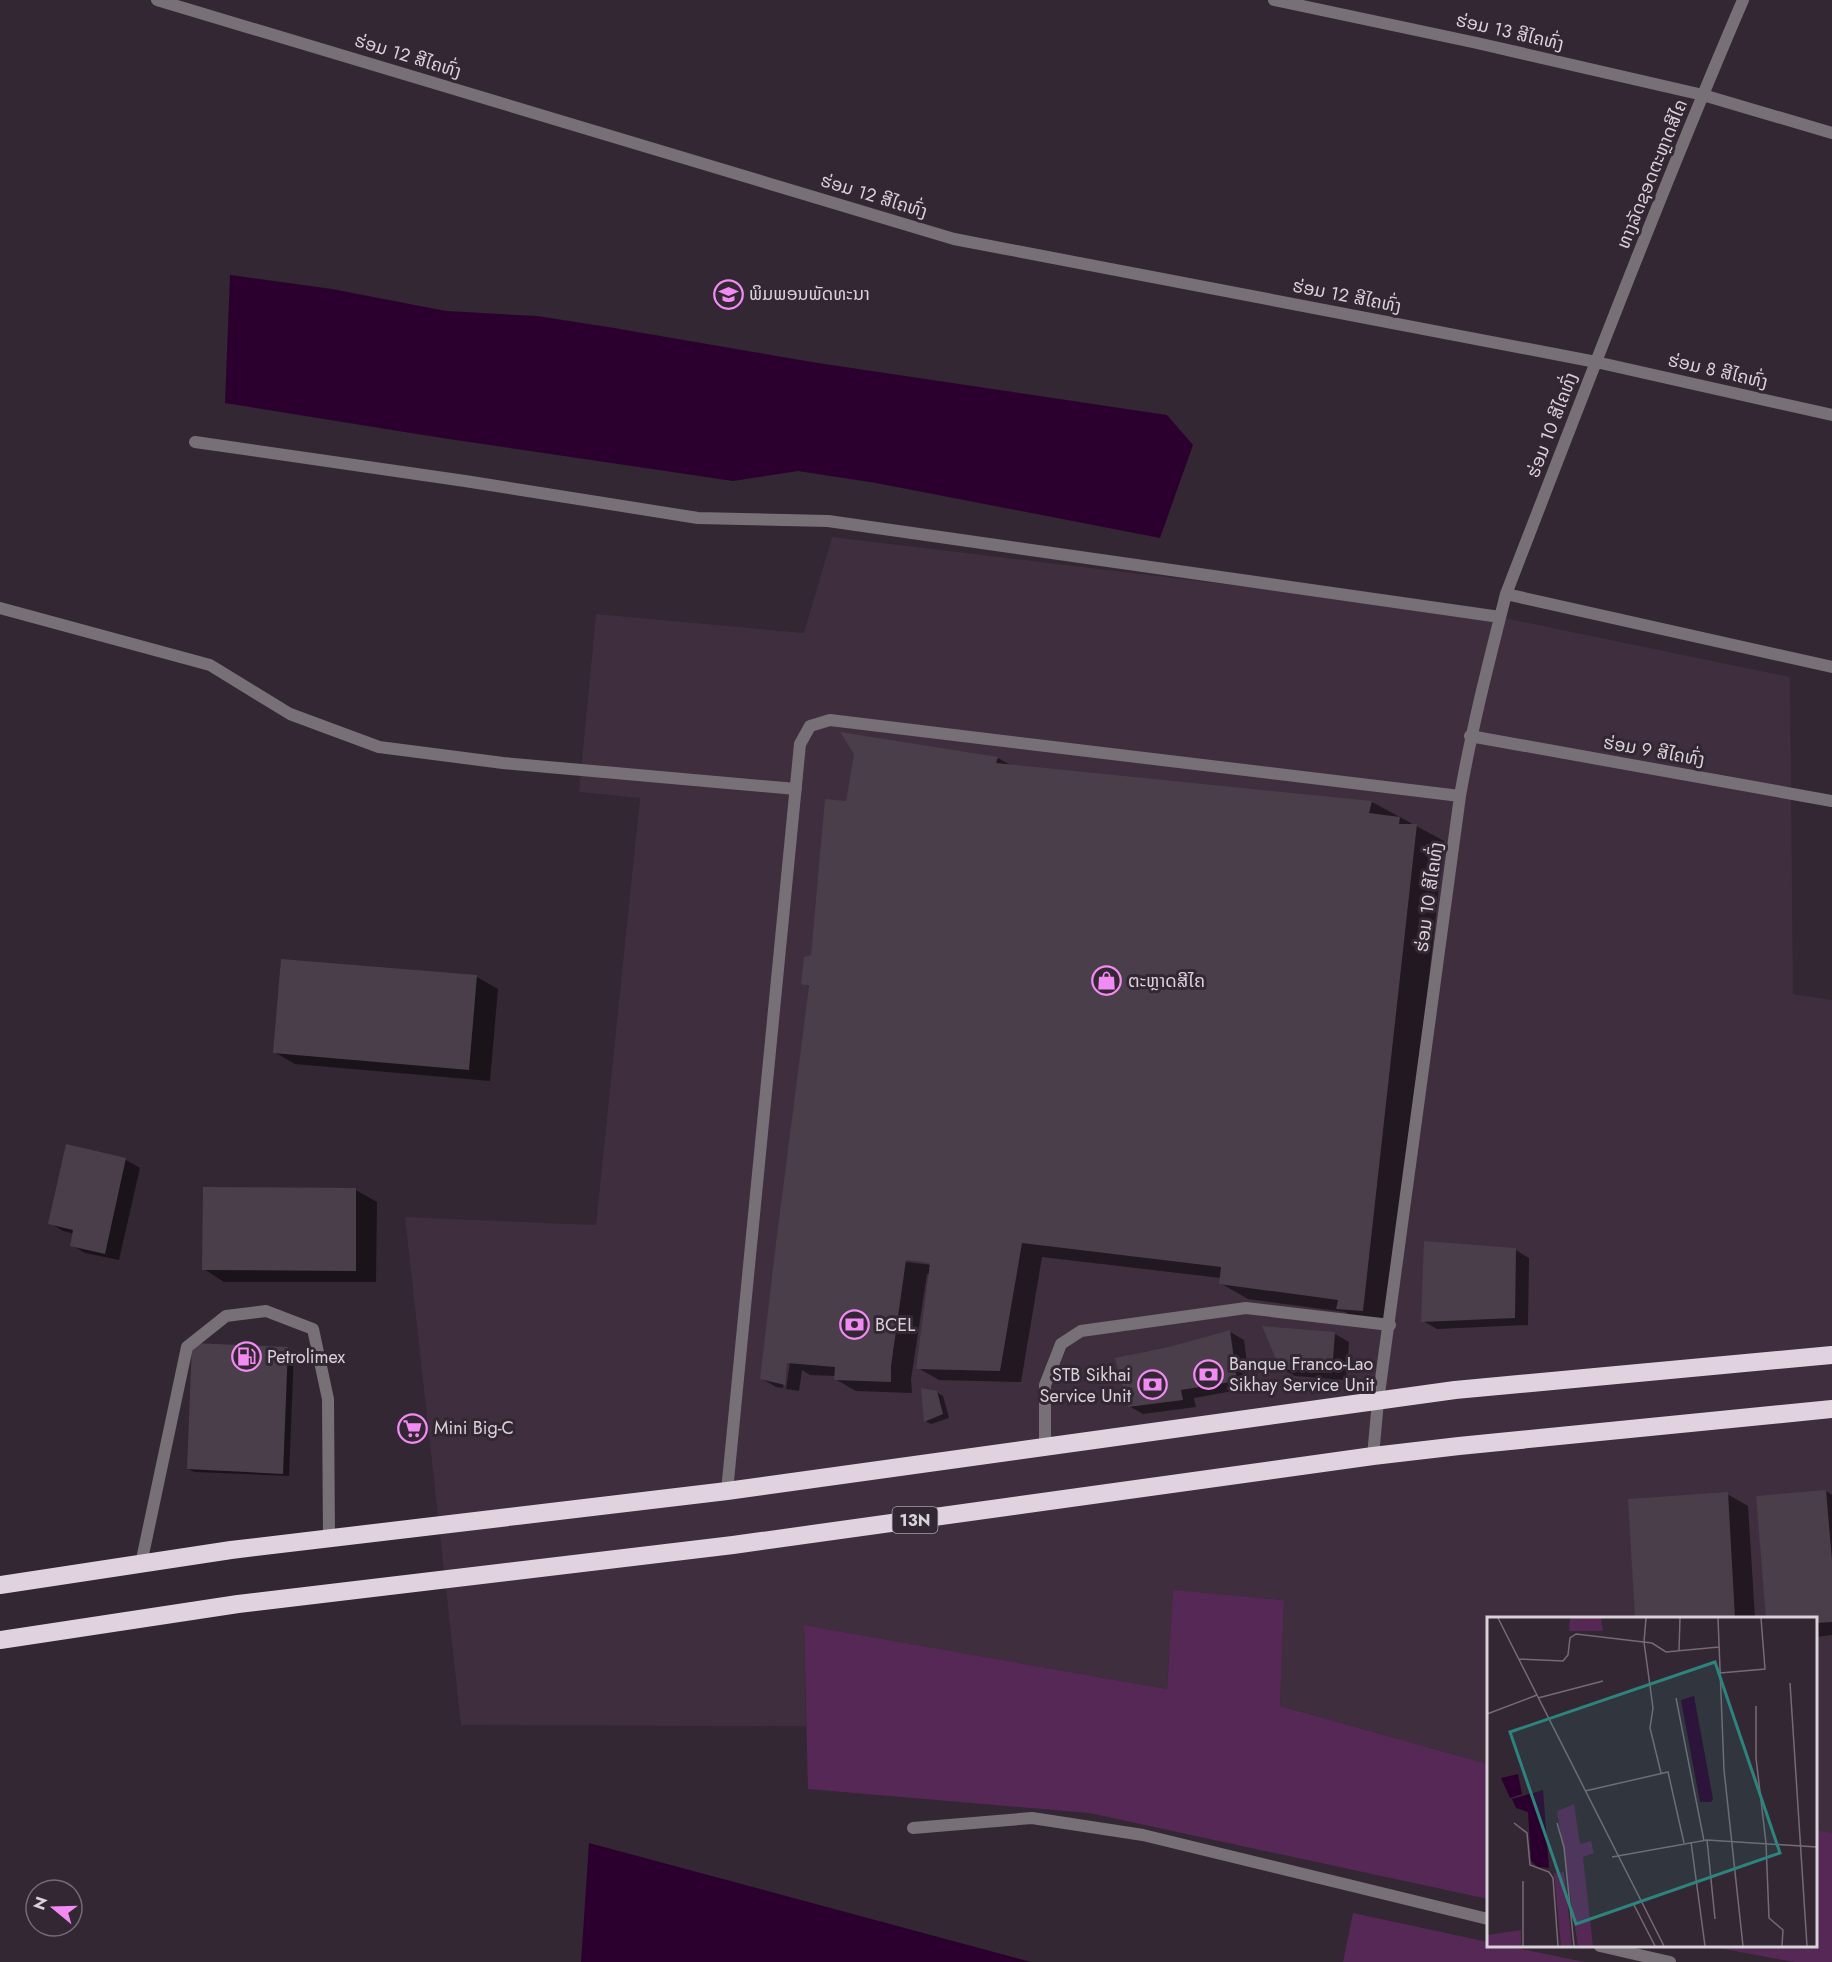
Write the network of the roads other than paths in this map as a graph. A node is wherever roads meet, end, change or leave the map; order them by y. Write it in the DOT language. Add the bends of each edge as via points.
graph roads {
  1 [pos="157,0"];
  2 [pos="1274,0"];
  3 [pos="1743,0"];
  4 [pos="1702,94"];
  5 [pos="1832,133"];
  6 [pos="1596,362"];
  7 [pos="1832,416"];
  8 [pos="195,442"];
  9 [pos="1506,594"];
  10 [pos="0,608"];
  11 [pos="1500,617"];
  12 [pos="1832,667"];
  13 [pos="1470,736"];
  14 [pos="796,789"];
  15 [pos="1460,796"];
  16 [pos="1832,801"];
  17 [pos="1390,1325"];
  18 [pos="1832,1354"];
  19 [pos="1378,1401"];
  20 [pos="1832,1409"];
  21 [pos="1045,1448"];
  22 [pos="1373,1456"];
  23 [pos="727,1491"];
  24 [pos="329,1538"];
  25 [pos="141,1564"];
  26 [pos="0,1585"];
  27 [pos="0,1640"];
  28 [pos="912,1828"];
  29 [pos="1487,1918"];
  30 [pos="1604,1947"];
  31 [pos="1670,1962"];
  1 -- 6 [label="street, ຮ່ອມ 12 ສີໄຄທົ່ງ" via="954,239"];
  2 -- 4 [label="street, ຮ່ອມ 13 ສີໄຄທົ່ງ"];
  3 -- 4 [label="street, ທາງລັດຊອດຕະຫຼາດສີໄຄ"];
  4 -- 5 [label="street, ຮ່ອມ 13 ສີໄຄທົ່ງ"];
  4 -- 6 [label="street, ທາງລັດຊອດຕະຫຼາດສີໄຄ"];
  6 -- 7 [label="street, ຮ່ອມ 8 ສີໄຄທົ່ງ"];
  6 -- 9 [label="street, ຮ່ອມ 10 ສີໄຄທົ່ງ"];
  8 -- 11 [label="street" via="698,518 828,521"];
  9 -- 11 [label="street, ຮ່ອມ 10 ສີໄຄທົ່ງ"];
  9 -- 12 [label="street"];
  10 -- 14 [label="street" via="210,665 290,714 379,747 503,763"];
  11 -- 13 [label="street, ຮ່ອມ 10 ສີໄຄທົ່ງ"];
  13 -- 15 [label="street, ຮ່ອມ 10 ສີໄຄທົ່ງ"];
  13 -- 16 [label="street, ຮ່ອມ 9 ສີໄຄທົ່ງ"];
  14 -- 15 [label="street" via="800,744 810,726 830,720"];
  14 -- 23 [label="street"];
  15 -- 17 [label="street, ຮ່ອມ 10 ສີໄຄທົ່ງ"];
  17 -- 19 [label="street, ຮ່ອມ 10 ສີໄຄທົ່ງ"];
  17 -- 21 [label="street" via="1246,1308 1081,1331 1061,1344 1045,1385"];
  18 -- 19 [label="highway" via="1455,1390"];
  19 -- 21 [label="highway"];
  19 -- 22 [label="street, ຮ່ອມ 10 ສີໄຄທົ່ງ"];
  20 -- 22 [label="highway, 13N"];
  21 -- 23 [label="highway"];
  22 -- 27 [label="highway, 13N" via="733,1545 238,1604"];
  23 -- 24 [label="highway"];
  24 -- 25 [label="highway"];
  24 -- 25 [label="street" via="328,1399 313,1329 266,1311 226,1316 187,1347"];
  25 -- 26 [label="highway"];
  28 -- 29 [label="street" via="1032,1818 1143,1835"];
  30 -- 31 [label="street"];
}
